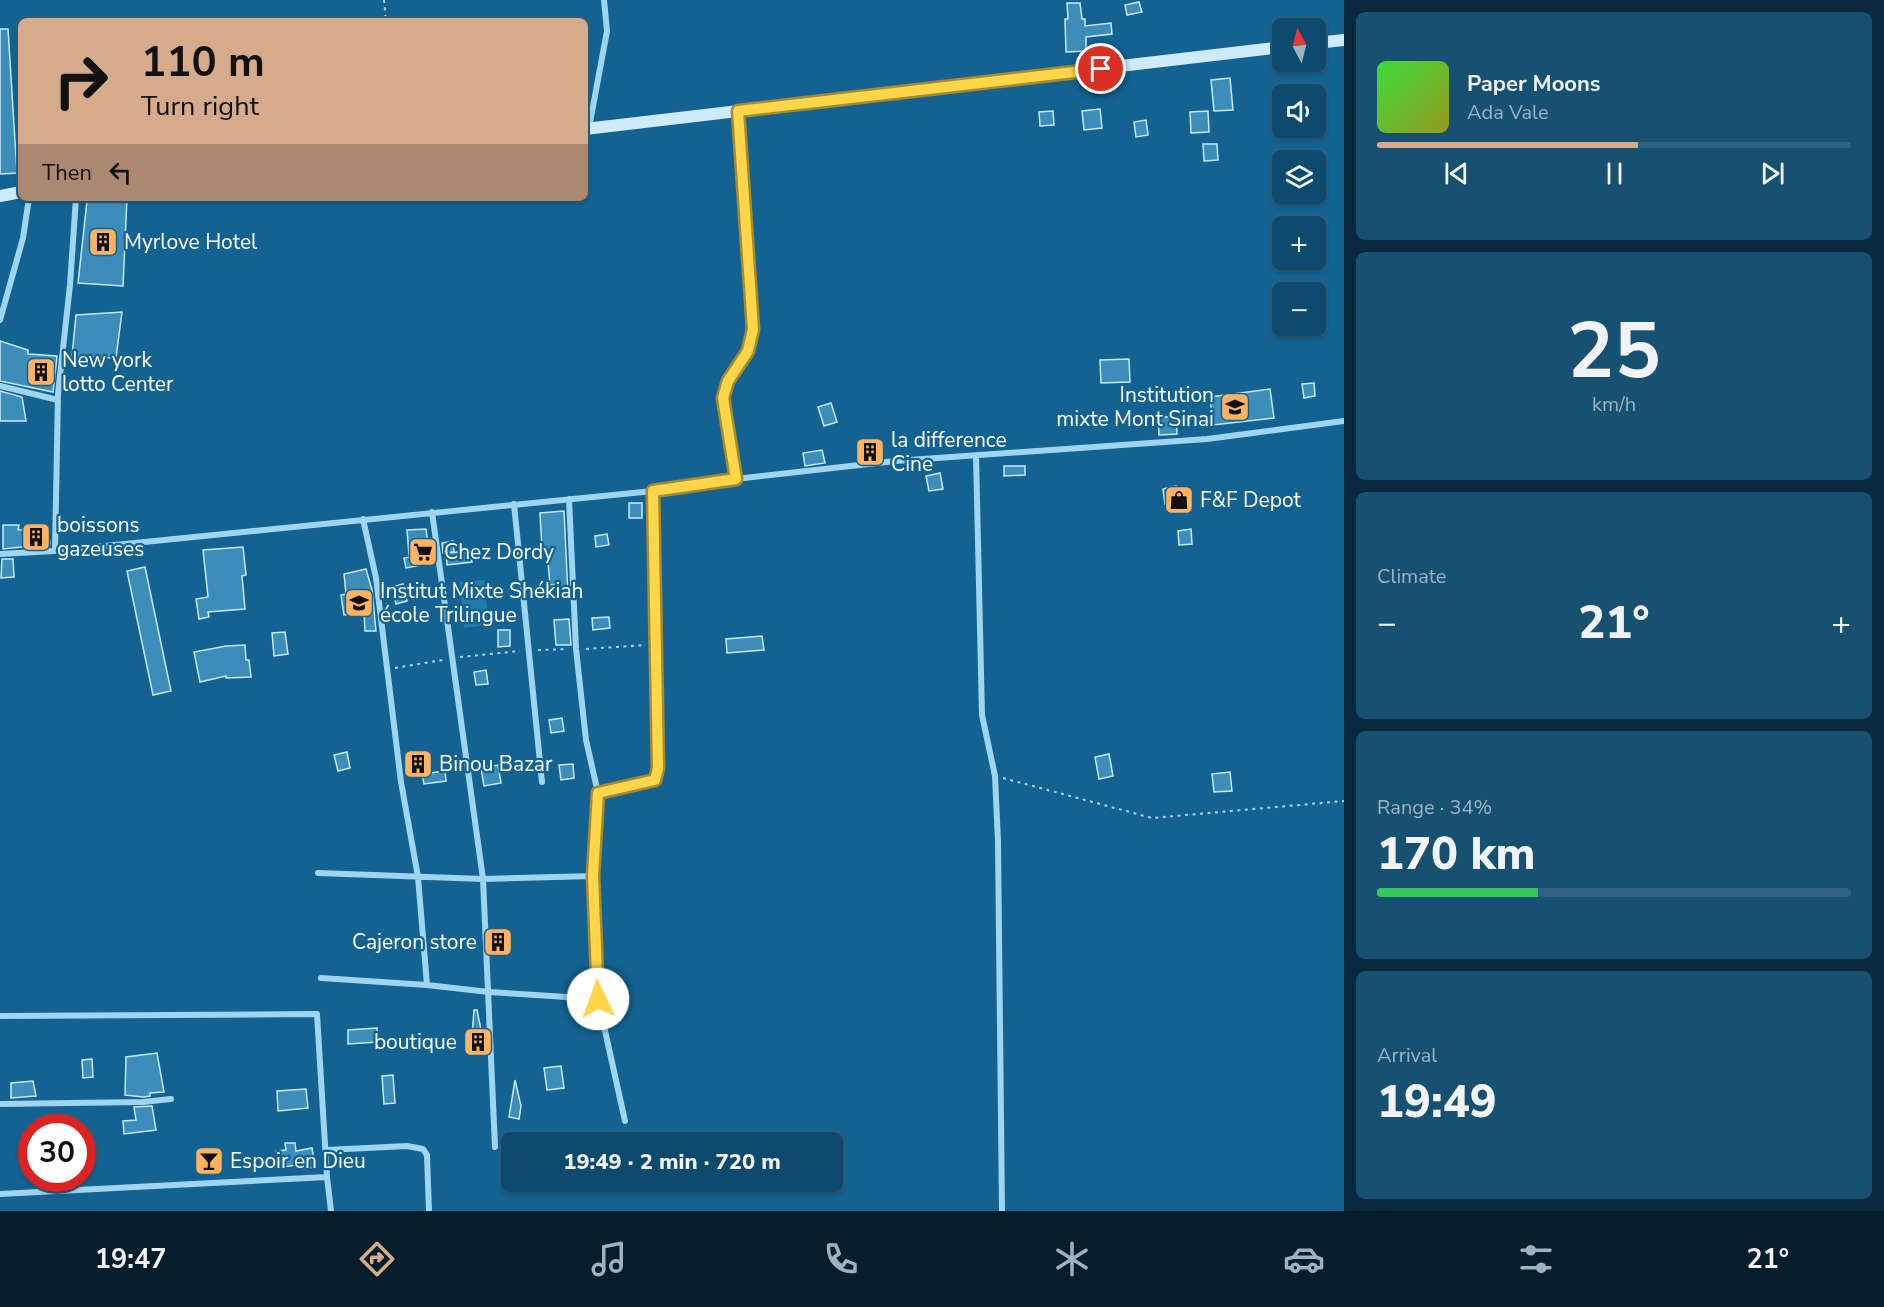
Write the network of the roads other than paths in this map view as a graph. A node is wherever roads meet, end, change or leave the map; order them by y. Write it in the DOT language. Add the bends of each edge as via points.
graph roads {
  1 [pos="604,0"];
  2 [pos="1344,40"];
  3 [pos="1326,43"];
  4 [pos="1272,48"];
  5 [pos="738,111"];
  6 [pos="588,124"];
  7 [pos="588,129"];
  8 [pos="18,193"];
  9 [pos="0,196"];
  10 [pos="29,201"];
  11 [pos="76,201"];
  12 [pos="0,320"];
  13 [pos="0,386"];
  14 [pos="58,400"];
  15 [pos="1344,421"];
  16 [pos="976,456"];
  17 [pos="736,479"];
  18 [pos="653,491"];
  19 [pos="569,499"];
  20 [pos="514,504"];
  21 [pos="432,512"];
  22 [pos="363,519"];
  23 [pos="55,551"];
  24 [pos="0,554"];
  25 [pos="542,782"];
  26 [pos="598,793"];
  27 [pos="318,873"];
  28 [pos="593,876"];
  29 [pos="418,877"];
  30 [pos="483,879"];
  31 [pos="321,978"];
  32 [pos="427,985"];
  33 [pos="489,992"];
  34 [pos="598,999"];
  35 [pos="0,1016"];
  36 [pos="171,1099"];
  37 [pos="0,1104"];
  38 [pos="625,1121"];
  39 [pos="495,1147"];
  40 [pos="326,1150"];
  41 [pos="327,1177"];
  42 [pos="0,1194"];
  43 [pos="331,1211"];
  44 [pos="429,1211"];
  45 [pos="1002,1211"];
  1 -- 6 [label="street" via="607,31"];
  2 -- 3 [label="street"];
  4 -- 5 [label="street"];
  5 -- 7 [label="street"];
  5 -- 17 [label="street" via="753,329 748,351 728,381 723,398"];
  8 -- 9 [label="street"];
  10 -- 12 [label="street" via="23,238"];
  11 -- 14 [label="street"];
  13 -- 14 [label="street"];
  14 -- 23 [label="street"];
  15 -- 16 [label="street" via="1207,439"];
  16 -- 17 [label="street"];
  16 -- 45 [label="street" via="982,715 995,776 998,842"];
  17 -- 18 [label="street"];
  18 -- 19 [label="street"];
  18 -- 26 [label="street" via="658,768 655,780"];
  19 -- 20 [label="street"];
  19 -- 26 [label="street" via="576,649 586,740"];
  20 -- 21 [label="street"];
  20 -- 25 [label="street"];
  21 -- 22 [label="street"];
  21 -- 30 [label="street"];
  22 -- 23 [label="street"];
  22 -- 29 [label="street" via="376,578"];
  23 -- 24 [label="street"];
  26 -- 28 [label="street"];
  27 -- 29 [label="street"];
  28 -- 30 [label="street"];
  28 -- 34 [label="street"];
  29 -- 30 [label="street"];
  29 -- 32 [label="street"];
  30 -- 33 [label="street"];
  31 -- 32 [label="street"];
  32 -- 33 [label="street"];
  33 -- 34 [label="street"];
  33 -- 39 [label="street"];
  34 -- 38 [label="street"];
  35 -- 40 [label="street" via="317,1014"];
  36 -- 37 [label="street"];
  40 -- 41 [label="street"];
  40 -- 44 [label="street" via="407,1146 423,1149 427,1155"];
  41 -- 42 [label="street"];
  41 -- 43 [label="street"];
}
